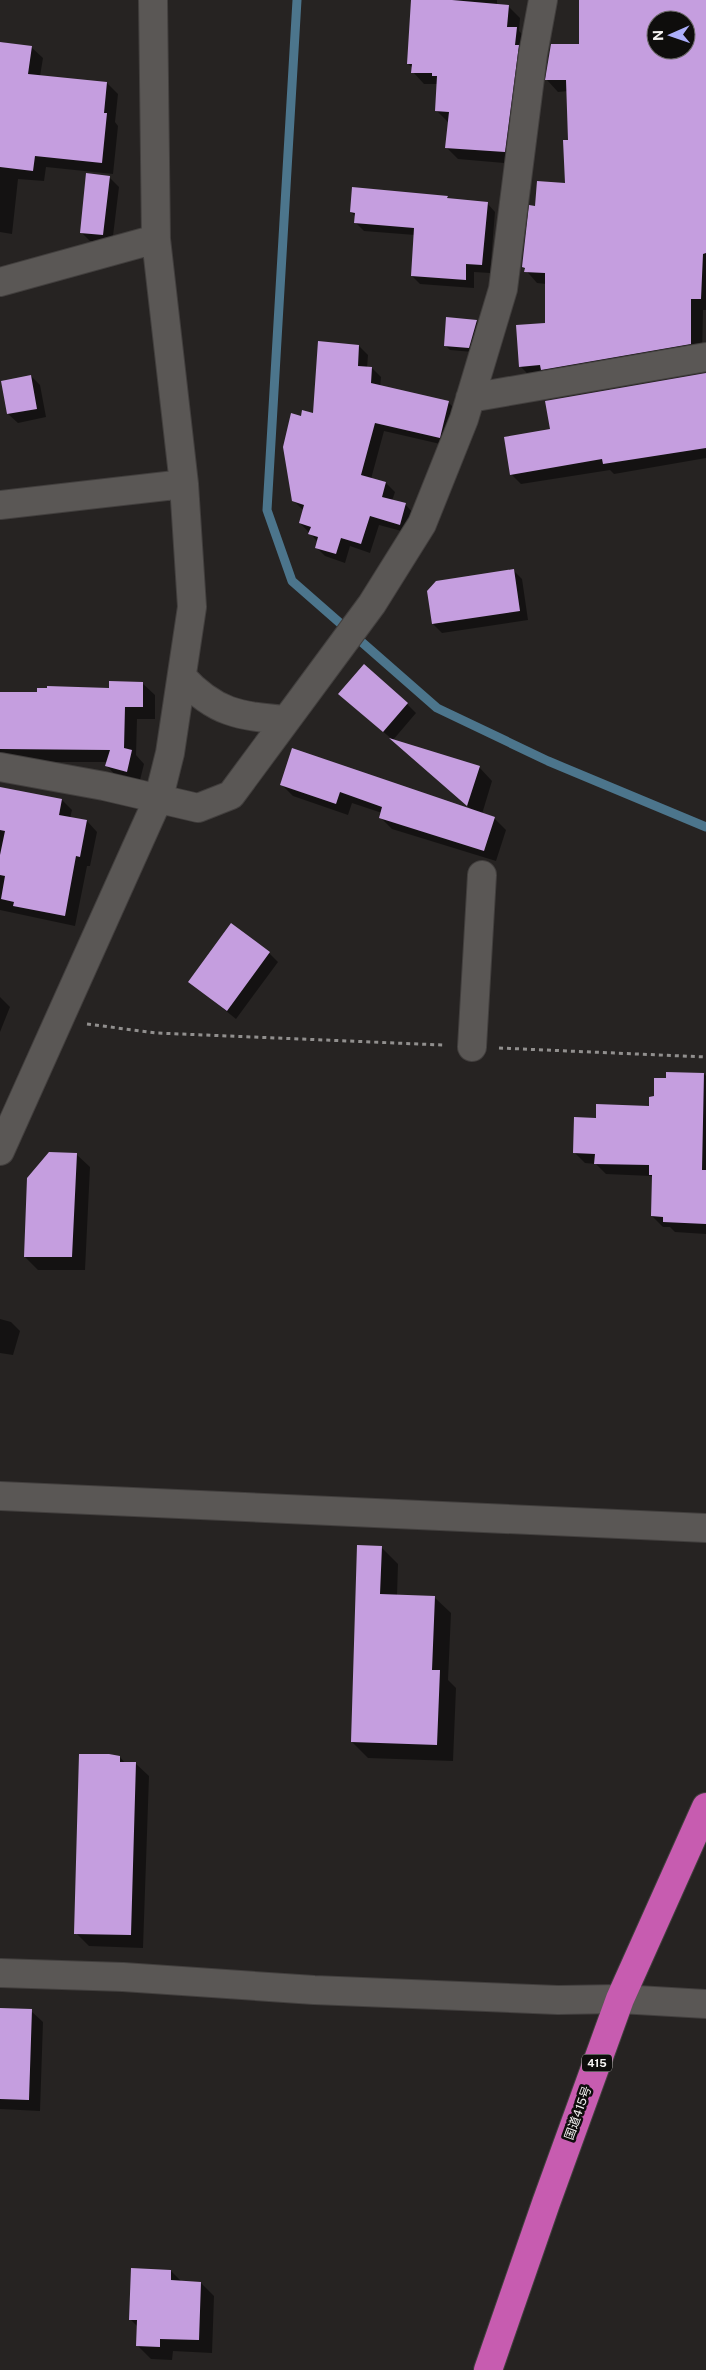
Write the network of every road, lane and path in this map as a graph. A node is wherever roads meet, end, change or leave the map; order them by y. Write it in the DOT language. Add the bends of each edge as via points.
graph roads {
  1 [pos="153,0"];
  2 [pos="543,0"];
  3 [pos="156,239"];
  4 [pos="0,282"];
  5 [pos="706,356"];
  6 [pos="470,398"];
  7 [pos="184,484"];
  8 [pos="0,504"];
  9 [pos="182,677"];
  10 [pos="286,720"];
  11 [pos="0,767"];
  12 [pos="159,797"];
  13 [pos="482,875"];
  14 [pos="57,1020"];
  15 [pos="472,1047"];
  16 [pos="706,1057"];
  17 [pos="0,1151"];
  18 [pos="0,1496"];
  19 [pos="706,1528"];
  20 [pos="706,1807"];
  21 [pos="0,1973"];
  22 [pos="620,1999"];
  23 [pos="706,2004"];
  24 [pos="488,2370"];
  1 -- 3 [label="street"];
  2 -- 6 [label="street" via="533,54 503,289"];
  3 -- 4 [label="street"];
  3 -- 7 [label="street"];
  5 -- 6 [label="street"];
  6 -- 10 [label="street" via="422,524 372,604"];
  7 -- 8 [label="street"];
  7 -- 9 [label="street" via="192,607"];
  9 -- 10 [label="street" via="199,695 235,713"];
  9 -- 12 [label="street" via="170,753"];
  10 -- 12 [label="street" via="231,795 198,808"];
  11 -- 12 [label="street"];
  12 -- 14 [label="street"];
  13 -- 15 [label="street"];
  14 -- 15 [label="path" via="156,1033"];
  14 -- 17 [label="street"];
  15 -- 16 [label="path"];
  18 -- 19 [label="street"];
  20 -- 22 [label="highway, 国道415号 / 415"];
  21 -- 22 [label="street" via="123,1976 333,1991 558,2000"];
  22 -- 23 [label="street"];
  22 -- 24 [label="highway, 国道415号 / 415"];
}
